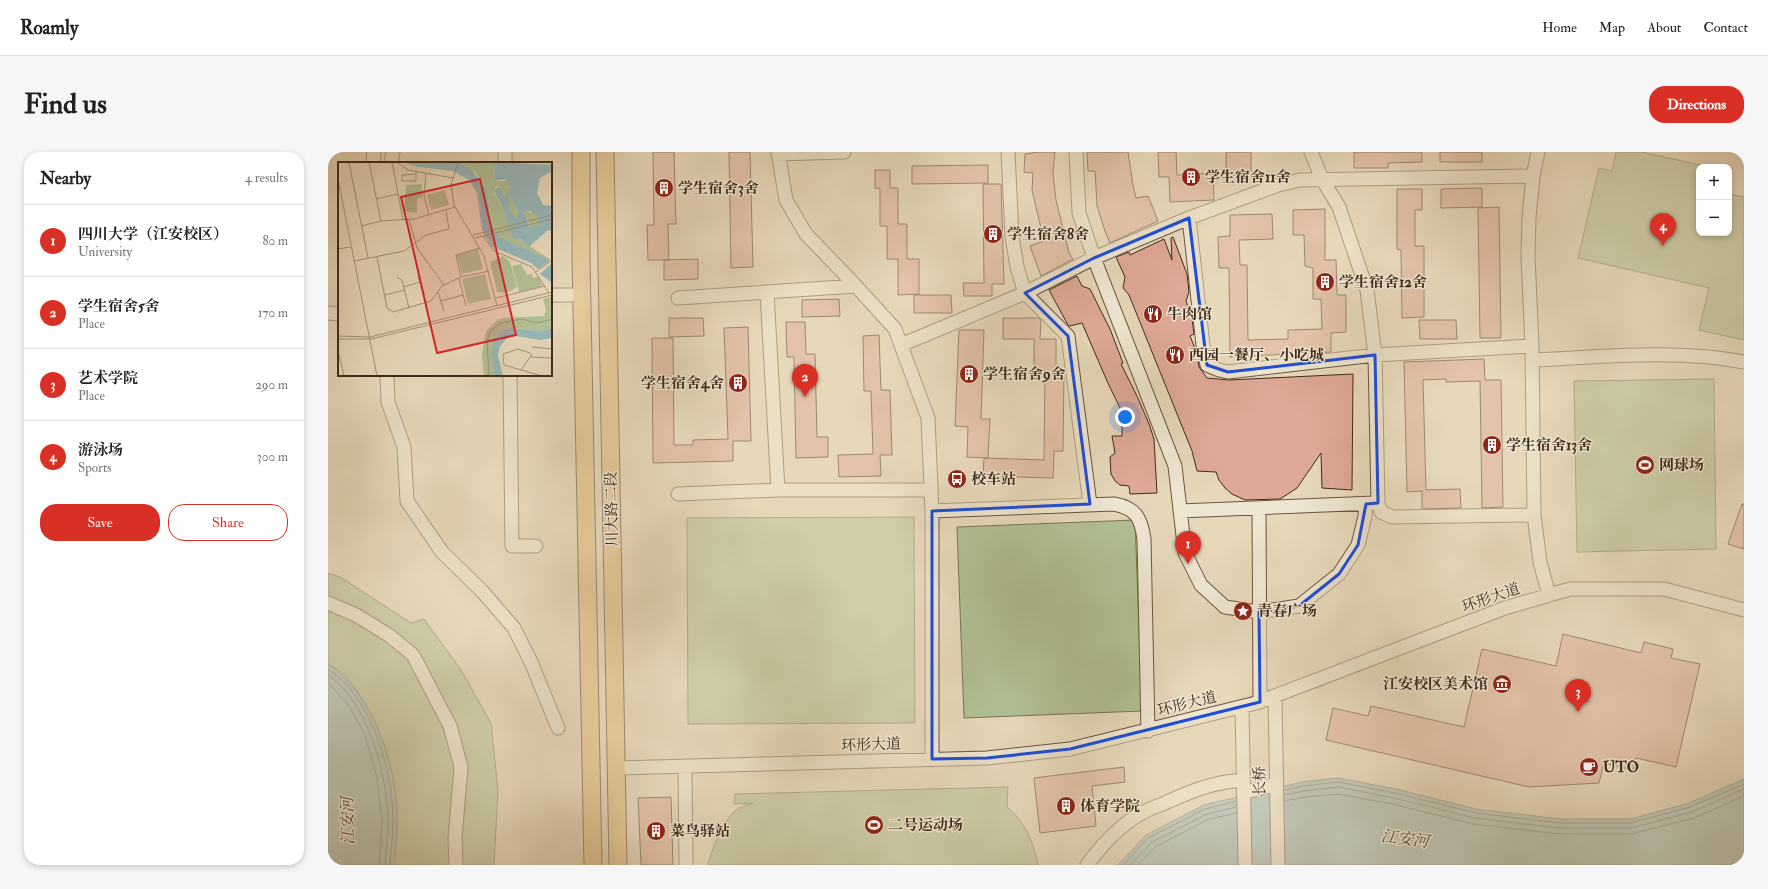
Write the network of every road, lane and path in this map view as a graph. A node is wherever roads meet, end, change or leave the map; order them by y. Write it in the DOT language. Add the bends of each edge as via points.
graph roads {
  1 [pos="374,152"];
  2 [pos="393,152"];
  3 [pos="581,152"];
  4 [pos="605,152"];
  5 [pos="844,152"];
  6 [pos="1008,152"];
  7 [pos="1076,152"];
  8 [pos="1311,152"];
  9 [pos="1538,152"];
  10 [pos="778,153"];
  11 [pos="373,162"];
  12 [pos="391,162"];
  13 [pos="1532,176"];
  14 [pos="1322,179"];
  15 [pos="1189,218"];
  16 [pos="1094,258"];
  17 [pos="856,286"];
  18 [pos="767,292"];
  19 [pos="1025,293"];
  20 [pos="552,295"];
  21 [pos="581,295"];
  22 [pos="678,298"];
  23 [pos="328,313"];
  24 [pos="338,314"];
  25 [pos="901,345"];
  26 [pos="1532,346"];
  27 [pos="1375,355"];
  28 [pos="1532,360"];
  29 [pos="1744,362"];
  30 [pos="387,376"];
  31 [pos="510,376"];
  32 [pos="778,490"];
  33 [pos="931,490"];
  34 [pos="678,494"];
  35 [pos="1372,503"];
  36 [pos="1090,504"];
  37 [pos="1259,508"];
  38 [pos="932,511"];
  39 [pos="1180,511"];
  40 [pos="1534,515"];
  41 [pos="536,546"];
  42 [pos="1549,595"];
  43 [pos="328,603"];
  44 [pos="1744,610"];
  45 [pos="1259,612"];
  46 [pos="1275,696"];
  47 [pos="1260,702"];
  48 [pos="1242,707"];
  49 [pos="558,728"];
  50 [pos="1148,731"];
  51 [pos="932,759"];
  52 [pos="685,766"];
  53 [pos="617,768"];
  54 [pos="1276,785"];
  55 [pos="1243,790"];
  56 [pos="456,865"];
  57 [pos="592,865"];
  58 [pos="618,865"];
  59 [pos="686,865"];
  60 [pos="1087,865"];
  61 [pos="1245,865"];
  62 [pos="1278,865"];
  1 -- 11 [label="street"];
  2 -- 12 [label="street"];
  3 -- 21 [label="main road, 川大路二段"];
  4 -- 53 [label="main road, 川大路二段"];
  5 -- 10 [label="street"];
  6 -- 19 [label="street" via="1012,236 1017,267"];
  7 -- 16 [label="street" via="1079,213"];
  8 -- 14 [label="street"];
  9 -- 13 [label="street"];
  10 -- 17 [label="street" via="786,200 806,234"];
  13 -- 14 [label="street"];
  13 -- 26 [label="street" via="1528,256"];
  14 -- 15 [label="street" via="1278,185"];
  14 -- 27 [label="street" via="1339,207 1365,283"];
  15 -- 16 [label="street"];
  15 -- 27 [label="street" via="1207,365 1228,372"];
  16 -- 19 [label="street"];
  16 -- 39 [label="street" via="1175,466"];
  17 -- 18 [label="street"];
  17 -- 25 [label="street" via="895,329"];
  18 -- 22 [label="street"];
  18 -- 32 [label="street"];
  19 -- 25 [label="street"];
  19 -- 36 [label="street" via="1068,336"];
  20 -- 21 [label="street"];
  21 -- 57 [label="main road, 川大路二段"];
  23 -- 24 [label="street"];
  25 -- 33 [label="street" via="928,418"];
  26 -- 27 [label="street"];
  26 -- 28 [label="street"];
  27 -- 35 [label="street"];
  28 -- 29 [label="street" via="1643,355 1716,357"];
  28 -- 40 [label="street"];
  30 -- 49 [label="street" via="388,402 404,448 407,501 442,552 482,591 514,628"];
  31 -- 41 [label="street" via="512,546"];
  32 -- 33 [label="street"];
  32 -- 34 [label="street"];
  33 -- 38 [label="street"];
  35 -- 37 [label="street"];
  35 -- 40 [label="street" via="1381,512 1392,517"];
  35 -- 45 [label="street" via="1365,516 1358,545 1339,574 1299,606"];
  36 -- 38 [label="street"];
  36 -- 50 [label="street" via="1124,506 1137,514 1142,526"];
  37 -- 39 [label="street"];
  37 -- 45 [label="street"];
  38 -- 51 [label="street"];
  39 -- 45 [label="street" via="1184,553 1201,584 1224,607"];
  40 -- 42 [label="street" via="1540,562"];
  42 -- 44 [label="street, 环形大道" via="1570,589 1664,589"];
  42 -- 46 [label="street, 环形大道" via="1505,608"];
  43 -- 56 [label="street" via="363,619 413,655 450,726 461,768"];
  45 -- 47 [label="street"];
  46 -- 47 [label="street, 环形大道"];
  46 -- 54 [label="street, 长桥"];
  47 -- 48 [label="street, 环形大道"];
  48 -- 50 [label="street, 环形大道"];
  48 -- 55 [label="street, 长桥"];
  50 -- 51 [label="street, 环形大道" via="1070,749 987,758"];
  51 -- 52 [label="street, 环形大道"];
  52 -- 53 [label="street, 环形大道"];
  52 -- 59 [label="street"];
  53 -- 58 [label="main road, 川大路二段"];
  54 -- 55 [label="street"];
  54 -- 62 [label="street, 长桥"];
  55 -- 60 [label="street" via="1223,782 1149,809 1120,829 1098,849"];
  55 -- 61 [label="street, 长桥"];
}
